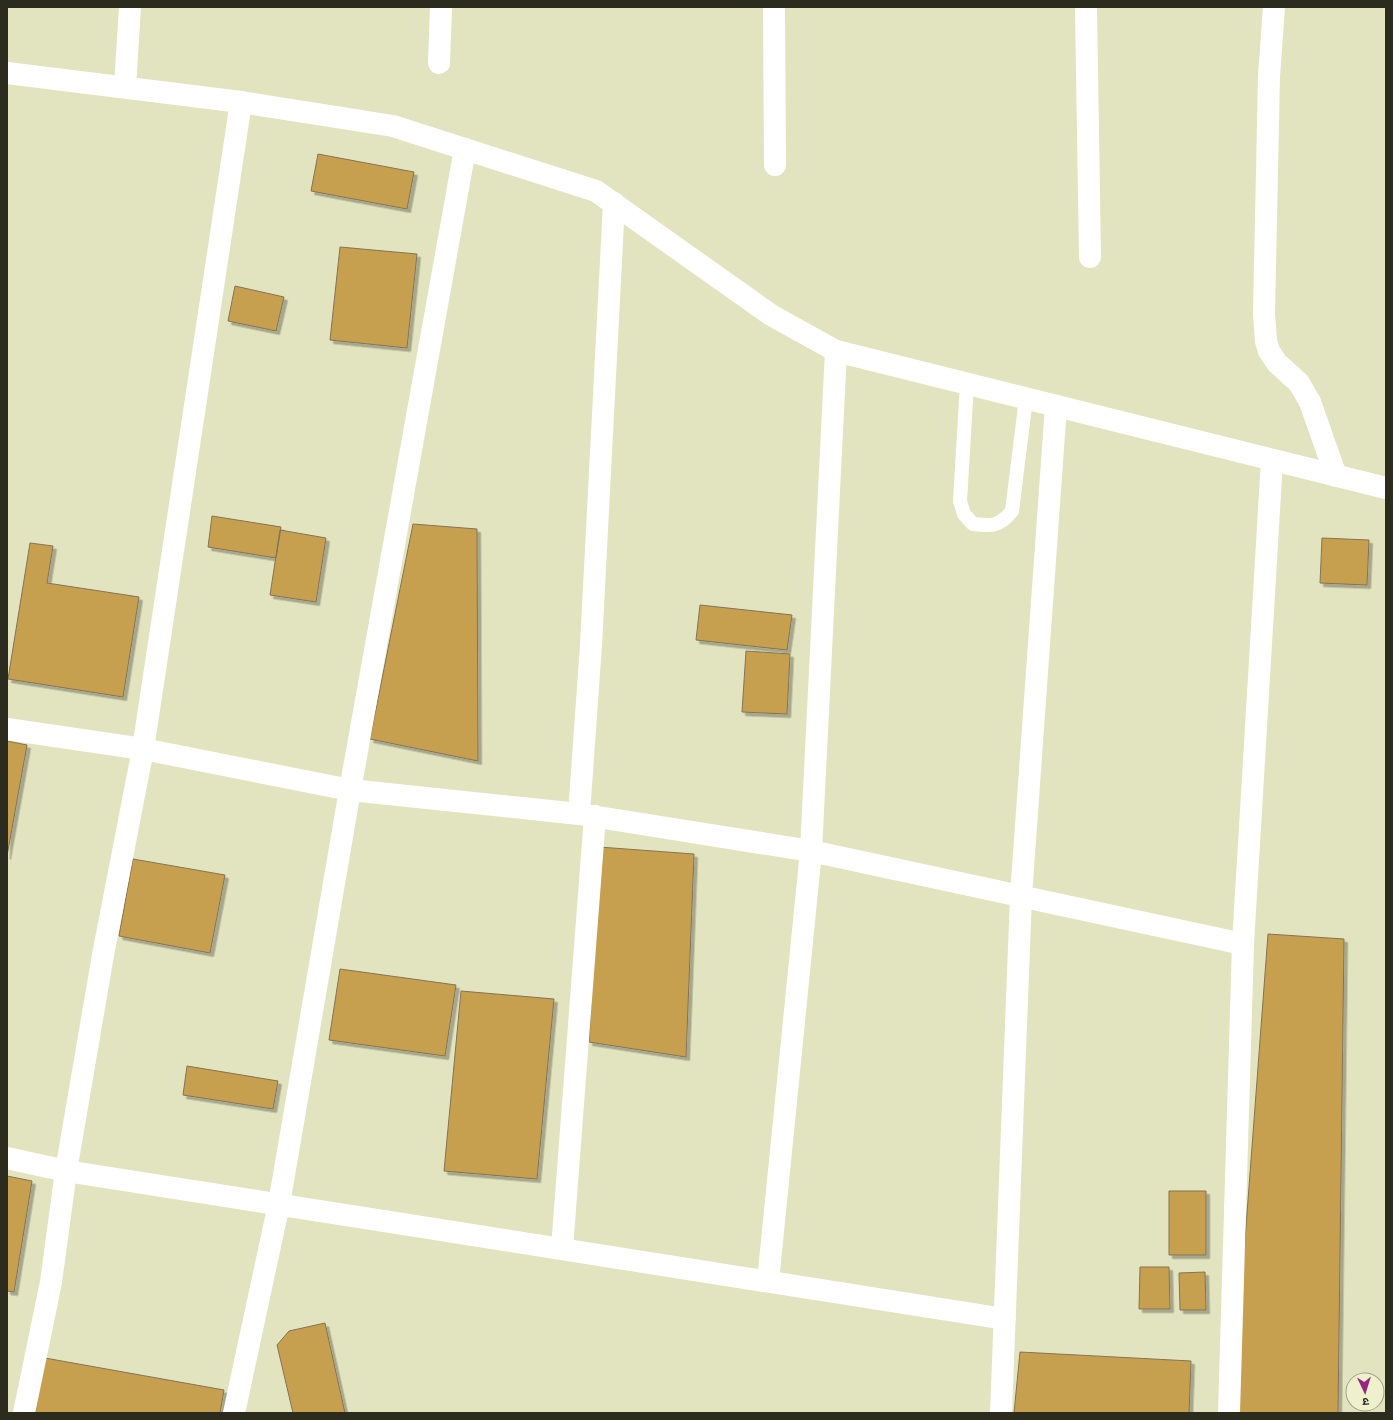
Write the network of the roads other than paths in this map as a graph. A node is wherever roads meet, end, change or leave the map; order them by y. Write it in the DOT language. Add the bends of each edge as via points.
graph roads {
  1 [pos="130,7"];
  2 [pos="441,7"];
  3 [pos="774,7"];
  4 [pos="1086,7"];
  5 [pos="1274,7"];
  6 [pos="439,63"];
  7 [pos="7,74"];
  8 [pos="125,87"];
  9 [pos="240,102"];
  10 [pos="465,149"];
  11 [pos="775,165"];
  12 [pos="614,203"];
  13 [pos="1090,257"];
  14 [pos="836,350"];
  15 [pos="967,383"];
  16 [pos="1026,398"];
  17 [pos="1056,406"];
  18 [pos="1272,460"];
  19 [pos="1336,476"];
  20 [pos="1386,488"];
  21 [pos="7,729"];
  22 [pos="143,749"];
  23 [pos="350,790"];
  24 [pos="587,815"];
  25 [pos="811,851"];
  26 [pos="1021,896"];
  27 [pos="1243,944"];
  28 [pos="7,1158"];
  29 [pos="66,1170"];
  30 [pos="279,1204"];
  31 [pos="562,1248"];
  32 [pos="768,1281"];
  33 [pos="1004,1319"];
  34 [pos="24,1413"];
  35 [pos="234,1413"];
  36 [pos="1001,1413"];
  37 [pos="1229,1413"];
  1 -- 8 [label="street"];
  2 -- 6 [label="street"];
  3 -- 11 [label="street"];
  4 -- 13 [label="street"];
  5 -- 19 [label="street" via="1268,84 1264,314 1266,341 1277,363 1299,384 1310,402"];
  7 -- 8 [label="street"];
  8 -- 9 [label="street"];
  9 -- 10 [label="street" via="393,126"];
  9 -- 22 [label="street"];
  10 -- 12 [label="street" via="596,191"];
  10 -- 23 [label="street"];
  12 -- 14 [label="street" via="771,315"];
  12 -- 24 [label="street" via="590,646"];
  14 -- 15 [label="street"];
  14 -- 25 [label="street"];
  15 -- 16 [label="street"];
  15 -- 16 [label="lane" via="960,501 964,514 973,524 990,526 1004,520 1012,511"];
  16 -- 17 [label="street"];
  17 -- 18 [label="street"];
  17 -- 26 [label="street"];
  18 -- 19 [label="street"];
  18 -- 27 [label="street"];
  19 -- 20 [label="street"];
  21 -- 22 [label="street"];
  22 -- 23 [label="street"];
  22 -- 29 [label="street" via="103,955"];
  23 -- 24 [label="street"];
  23 -- 30 [label="street"];
  24 -- 25 [label="street"];
  24 -- 31 [label="street"];
  25 -- 26 [label="street"];
  25 -- 32 [label="street"];
  26 -- 27 [label="street"];
  26 -- 33 [label="street"];
  27 -- 37 [label="street"];
  28 -- 29 [label="street"];
  29 -- 30 [label="street"];
  29 -- 34 [label="street" via="51,1282"];
  30 -- 31 [label="street"];
  30 -- 35 [label="street"];
  31 -- 32 [label="street"];
  32 -- 33 [label="street"];
  33 -- 36 [label="street"];
}
